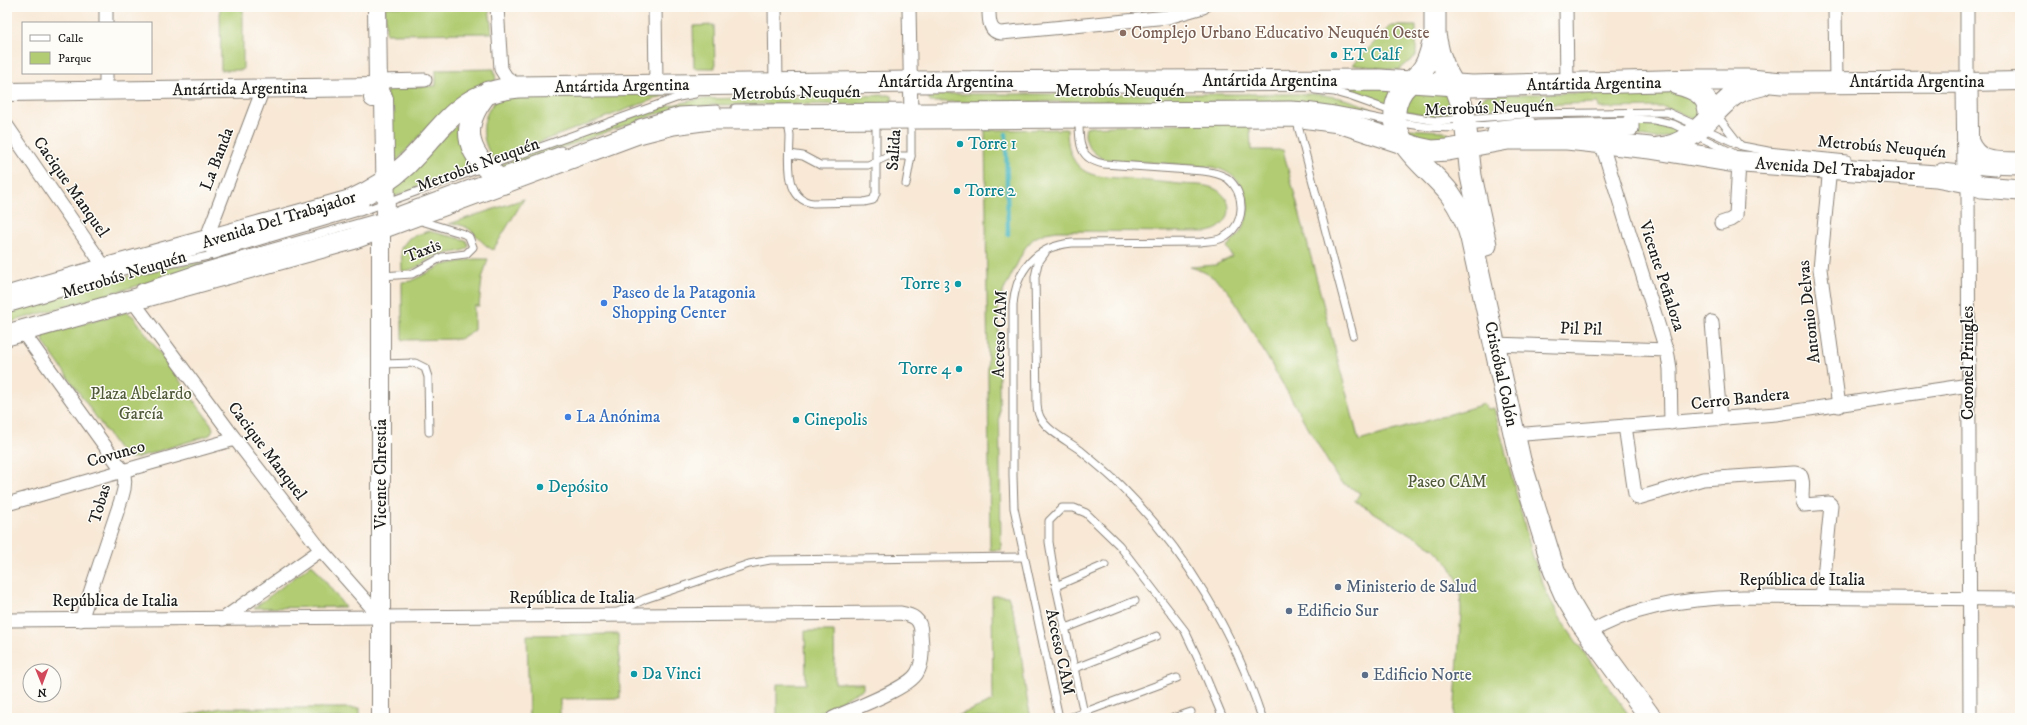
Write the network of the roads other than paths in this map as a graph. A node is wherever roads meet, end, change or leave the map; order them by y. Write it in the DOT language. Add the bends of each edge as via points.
graph roads {
  1 [pos="106,7"];
  2 [pos="377,7"];
  3 [pos="497,7"];
  4 [pos="655,7"];
  5 [pos="775,7"];
  6 [pos="909,7"];
  7 [pos="989,7"];
  8 [pos="1203,7"];
  9 [pos="1434,7"];
  10 [pos="1566,7"];
  11 [pos="1835,7"];
  12 [pos="1967,7"];
  13 [pos="106,22"];
  14 [pos="1435,35"];
  15 [pos="425,80"];
  16 [pos="106,82"];
  17 [pos="1409,82"];
  18 [pos="1666,82"];
  19 [pos="1836,82"];
  20 [pos="1968,82"];
  21 [pos="2020,82"];
  22 [pos="1792,83"];
  23 [pos="378,84"];
  24 [pos="776,84"];
  25 [pos="1567,84"];
  26 [pos="656,85"];
  27 [pos="1455,86"];
  28 [pos="519,87"];
  29 [pos="263,89"];
  30 [pos="910,89"];
  31 [pos="1306,90"];
  32 [pos="7,92"];
  33 [pos="489,92"];
  34 [pos="702,94"];
  35 [pos="911,112"];
  36 [pos="1079,116"];
  37 [pos="1295,116"];
  38 [pos="876,117"];
  39 [pos="1395,117"];
  40 [pos="779,118"];
  41 [pos="1705,118"];
  42 [pos="7,126"];
  43 [pos="631,126"];
  44 [pos="1632,129"];
  45 [pos="1467,138"];
  46 [pos="1601,142"];
  47 [pos="1968,142"];
  48 [pos="1404,144"];
  49 [pos="1650,148"];
  50 [pos="566,149"];
  51 [pos="790,154"];
  52 [pos="1740,154"];
  53 [pos="911,156"];
  54 [pos="1856,160"];
  55 [pos="876,162"];
  56 [pos="1776,163"];
  57 [pos="1932,166"];
  58 [pos="1830,168"];
  59 [pos="2013,168"];
  60 [pos="494,175"];
  61 [pos="1968,176"];
  62 [pos="1997,180"];
  63 [pos="906,184"];
  64 [pos="2020,190"];
  65 [pos="380,206"];
  66 [pos="410,218"];
  67 [pos="1720,223"];
  68 [pos="209,247"];
  69 [pos="1051,247"];
  70 [pos="120,271"];
  71 [pos="219,273"];
  72 [pos="381,276"];
  73 [pos="132,295"];
  74 [pos="7,297"];
  75 [pos="7,309"];
  76 [pos="1712,322"];
  77 [pos="15,333"];
  78 [pos="1353,335"];
  79 [pos="1501,344"];
  80 [pos="1667,350"];
  81 [pos="381,364"];
  82 [pos="1968,385"];
  83 [pos="1838,406"];
  84 [pos="1720,419"];
  85 [pos="1671,423"];
  86 [pos="1625,426"];
  87 [pos="428,432"];
  88 [pos="1521,434"];
  89 [pos="235,439"];
  90 [pos="123,471"];
  91 [pos="7,504"];
  92 [pos="321,550"];
  93 [pos="1024,557"];
  94 [pos="1105,565"];
  95 [pos="1056,586"];
  96 [pos="1822,598"];
  97 [pos="1969,599"];
  98 [pos="2020,600"];
  99 [pos="1136,601"];
  100 [pos="610,616"];
  101 [pos="380,617"];
  102 [pos="223,619"];
  103 [pos="7,620"];
  104 [pos="81,620"];
  105 [pos="1064,629"];
  106 [pos="1595,630"];
  107 [pos="1157,636"];
  108 [pos="1073,669"];
  109 [pos="1177,678"];
  110 [pos="1191,712"];
  111 [pos="1084,715"];
  112 [pos="381,718"];
  113 [pos="833,718"];
  114 [pos="1059,718"];
  115 [pos="1069,718"];
  116 [pos="1173,718"];
  117 [pos="1223,718"];
  118 [pos="1262,718"];
  119 [pos="1651,718"];
  120 [pos="1666,718"];
  121 [pos="1970,718"];
  1 -- 13 [label="street"];
  2 -- 23 [label="main road, Vicente Chrestia"];
  3 -- 28 [label="street" via="501,68 506,77"];
  4 -- 26 [label="street"];
  5 -- 24 [label="street"];
  6 -- 30 [label="street"];
  7 -- 8 [label="street" via="992,29 997,33 1005,33 1168,17"];
  9 -- 14 [label="main road, Cristóbal Colón"];
  10 -- 25 [label="street"];
  11 -- 19 [label="street"];
  12 -- 20 [label="street, Coronel Pringles"];
  14 -- 17 [label="main road, Cristóbal Colón" via="1426,65"];
  14 -- 27 [label="main road, Cristóbal Colón" via="1441,59"];
  15 -- 23 [label="street, Antártida Argentina"];
  16 -- 29 [label="main road, Antártida Argentina"];
  16 -- 32 [label="main road, Antártida Argentina"];
  17 -- 27 [label="main road, Antártida Argentina"];
  17 -- 30 [label="main road, Antártida Argentina" via="1372,80"];
  17 -- 39 [label="main road, Cristóbal Colón" via="1400,93"];
  18 -- 22 [label="main road, Antártida Argentina" via="1750,80"];
  18 -- 25 [label="main road, Antártida Argentina"];
  18 -- 41 [label="main road" via="1693,89"];
  19 -- 20 [label="main road, Antártida Argentina"];
  19 -- 22 [label="main road, Antártida Argentina"];
  20 -- 21 [label="main road, Antártida Argentina"];
  20 -- 47 [label="main road, Coronel Pringles"];
  22 -- 41 [label="main road" via="1743,90"];
  23 -- 29 [label="main road, Antártida Argentina"];
  23 -- 65 [label="main road, Vicente Chrestia" via="384,99"];
  24 -- 26 [label="main road, Antártida Argentina"];
  24 -- 30 [label="main road, Antártida Argentina"];
  25 -- 27 [label="main road, Antártida Argentina"];
  26 -- 28 [label="main road, Antártida Argentina"];
  27 -- 45 [label="main road, Cristóbal Colón" via="1462,104"];
  28 -- 33 [label="main road, Avenida Del Trabajador"];
  29 -- 68 [label="street, La Banda"];
  30 -- 35 [label="street"];
  31 -- 39 [label="lane, Metrobús Neuquén" via="1343,94"];
  33 -- 60 [label="main road" via="475,110 469,133 474,152"];
  33 -- 65 [label="main road, Avenida Del Trabajador" via="476,97 452,114 407,164"];
  34 -- 60 [label="lane, Metrobús Neuquén" via="679,97"];
  35 -- 36 [label="main road, Antártida Argentina"];
  35 -- 38 [label="main road, Antártida Argentina"];
  35 -- 39 [label="lane, Metrobús Neuquén" via="1297,106"];
  35 -- 43 [label="lane, Metrobús Neuquén" via="691,109 666,114"];
  35 -- 53 [label="lane, Salida"];
  36 -- 37 [label="main road, Antártida Argentina"];
  36 -- 69 [label="lane, Acceso CAM" via="1080,144 1088,158 1104,164 1218,174 1225,177 1235,188 1241,200 1241,213 1233,230 1217,240 1072,243"];
  37 -- 48 [label="main road, Antártida Argentina" via="1339,122"];
  37 -- 78 [label="lane"];
  38 -- 40 [label="main road, Antártida Argentina"];
  38 -- 55 [label="lane"];
  39 -- 45 [label="lane, Metrobús Neuquén" via="1439,127"];
  39 -- 48 [label="main road, Cristóbal Colón" via="1397,134"];
  40 -- 51 [label="lane" via="789,129"];
  40 -- 60 [label="main road, Antártida Argentina" via="710,119 661,126"];
  41 -- 45 [label="lane, Metrobús Neuquén" via="1664,121 1535,121"];
  41 -- 49 [label="main road" via="1686,140 1674,145"];
  41 -- 52 [label="lane, Metrobús Neuquén" via="1721,138"];
  41 -- 52 [label="lane" via="1733,137"];
  41 -- 56 [label="lane, Metrobús Neuquén" via="1736,154"];
  42 -- 70 [label="street, Cacique Manquel"];
  44 -- 44 [label="street" via="1632,124 1624,124 1533,126 1494,132"];
  45 -- 46 [label="main road" via="1475,151 1495,140 1552,138"];
  45 -- 48 [label="main road, Antártida Argentina" via="1436,151"];
  45 -- 79 [label="main road, Cristóbal Colón"];
  46 -- 49 [label="main road"];
  46 -- 80 [label="street, Vicente Peñaloza"];
  47 -- 59 [label="main road" via="1974,154 1980,158"];
  47 -- 61 [label="main road, Coronel Pringles"];
  48 -- 79 [label="main road, Cristóbal Colón" via="1450,194 1466,221"];
  49 -- 52 [label="main road, Avenida Del Trabajador" via="1698,158"];
  50 -- 60 [label="lane, Metrobús Neuquén"];
  51 -- 55 [label="lane" via="806,157 820,165 868,165"];
  51 -- 55 [label="lane" via="790,178 793,186 803,199 814,203 873,200 876,193"];
  52 -- 54 [label="lane, Metrobús Neuquén" via="1778,153"];
  52 -- 56 [label="main road, Avenida Del Trabajador"];
  52 -- 67 [label="street" via="1736,216"];
  53 -- 55 [label="lane" via="888,156"];
  53 -- 63 [label="lane, Salida"];
  56 -- 58 [label="main road, Avenida Del Trabajador"];
  57 -- 61 [label="lane, Metrobús Neuquén"];
  58 -- 61 [label="main road, Avenida Del Trabajador"];
  58 -- 83 [label="street, Antonio Delvas" via="1820,269"];
  59 -- 61 [label="lane, Metrobús Neuquén"];
  60 -- 65 [label="lane, Metrobús Neuquén"];
  60 -- 65 [label="lane, Metrobús Neuquén"];
  60 -- 66 [label="main road, Avenida Del Trabajador"];
  61 -- 62 [label="lane, Metrobús Neuquén"];
  61 -- 64 [label="main road, Avenida Del Trabajador" via="1982,187"];
  61 -- 82 [label="street, Coronel Pringles"];
  65 -- 66 [label="main road, Avenida Del Trabajador"];
  65 -- 68 [label="main road, Avenida Del Trabajador" via="352,200"];
  65 -- 70 [label="lane, Metrobús Neuquén" via="223,253"];
  65 -- 72 [label="main road, Vicente Chrestia"];
  65 -- 73 [label="main road, Avenida Del Trabajador" via="325,247"];
  66 -- 72 [label="lane, Taxis" via="464,234 469,237 473,246 466,254 442,257 412,274"];
  68 -- 68 [label="street" via="361,208 362,205 359,202"];
  68 -- 70 [label="main road, Avenida Del Trabajador"];
  69 -- 93 [label="lane, Acceso CAM" via="1024,270 1017,281 1013,305 1013,492"];
  69 -- 118 [label="lane" via="1042,256 1035,270 1037,403 1040,418 1104,470 1136,502 1168,542 1224,626 1247,676"];
  70 -- 74 [label="main road, Avenida Del Trabajador"];
  70 -- 75 [label="lane, Metrobús Neuquén"];
  71 -- 71 [label="street" via="368,230 370,227 366,224 218,266"];
  72 -- 81 [label="main road, Vicente Chrestia"];
  73 -- 77 [label="main road, Avenida Del Trabajador"];
  73 -- 89 [label="street, Cacique Manquel"];
  76 -- 84 [label="street"];
  77 -- 90 [label="street, Tobas"];
  79 -- 80 [label="street, Pil Pil"];
  79 -- 88 [label="main road, Cristóbal Colón"];
  80 -- 85 [label="street, Vicente Peñaloza"];
  81 -- 87 [label="lane" via="415,363 425,368 428,377"];
  81 -- 101 [label="main road, Vicente Chrestia"];
  82 -- 83 [label="street, Cerro Bandera"];
  82 -- 97 [label="street, Coronel Pringles"];
  83 -- 84 [label="street, Cerro Bandera"];
  84 -- 85 [label="street, Cerro Bandera"];
  85 -- 86 [label="street, Cerro Bandera"];
  86 -- 88 [label="street, Cerro Bandera"];
  86 -- 96 [label="street" via="1635,494 1638,498 1702,478 1796,473 1801,476 1804,505 1831,505"];
  88 -- 106 [label="main road, Cristóbal Colón" via="1566,564"];
  89 -- 90 [label="street, Covunco"];
  89 -- 92 [label="street, Cacique Manquel"];
  90 -- 91 [label="street, Covunco"];
  90 -- 104 [label="street, Tobas" via="124,491"];
  92 -- 101 [label="street, Cacique Manquel"];
  92 -- 102 [label="street"];
  93 -- 100 [label="lane" via="760,562 645,600"];
  93 -- 114 [label="lane, Acceso CAM"];
  94 -- 95 [label="lane"];
  95 -- 105 [label="lane"];
  95 -- 117 [label="lane" via="1049,542 1049,521 1062,508 1074,508 1086,513 1119,545 1185,631"];
  96 -- 97 [label="street, República de Italia"];
  96 -- 106 [label="street, República de Italia" via="1700,599 1612,620"];
  97 -- 98 [label="street, República de Italia"];
  97 -- 121 [label="street, Coronel Pringles"];
  99 -- 105 [label="lane"];
  100 -- 101 [label="street, República de Italia"];
  100 -- 113 [label="street, República de Italia" via="900,613 914,617 918,621 921,633 922,659 917,673 907,683"];
  101 -- 102 [label="street, República de Italia"];
  101 -- 112 [label="main road, Vicente Chrestia"];
  102 -- 104 [label="street, República de Italia"];
  103 -- 104 [label="street, República de Italia"];
  105 -- 108 [label="lane"];
  106 -- 119 [label="main road, Cristóbal Colón"];
  106 -- 120 [label="main road, Cristóbal Colón"];
  107 -- 108 [label="lane"];
  108 -- 111 [label="lane"];
  109 -- 111 [label="lane"];
  110 -- 116 [label="lane"];
  111 -- 115 [label="lane"];
}
